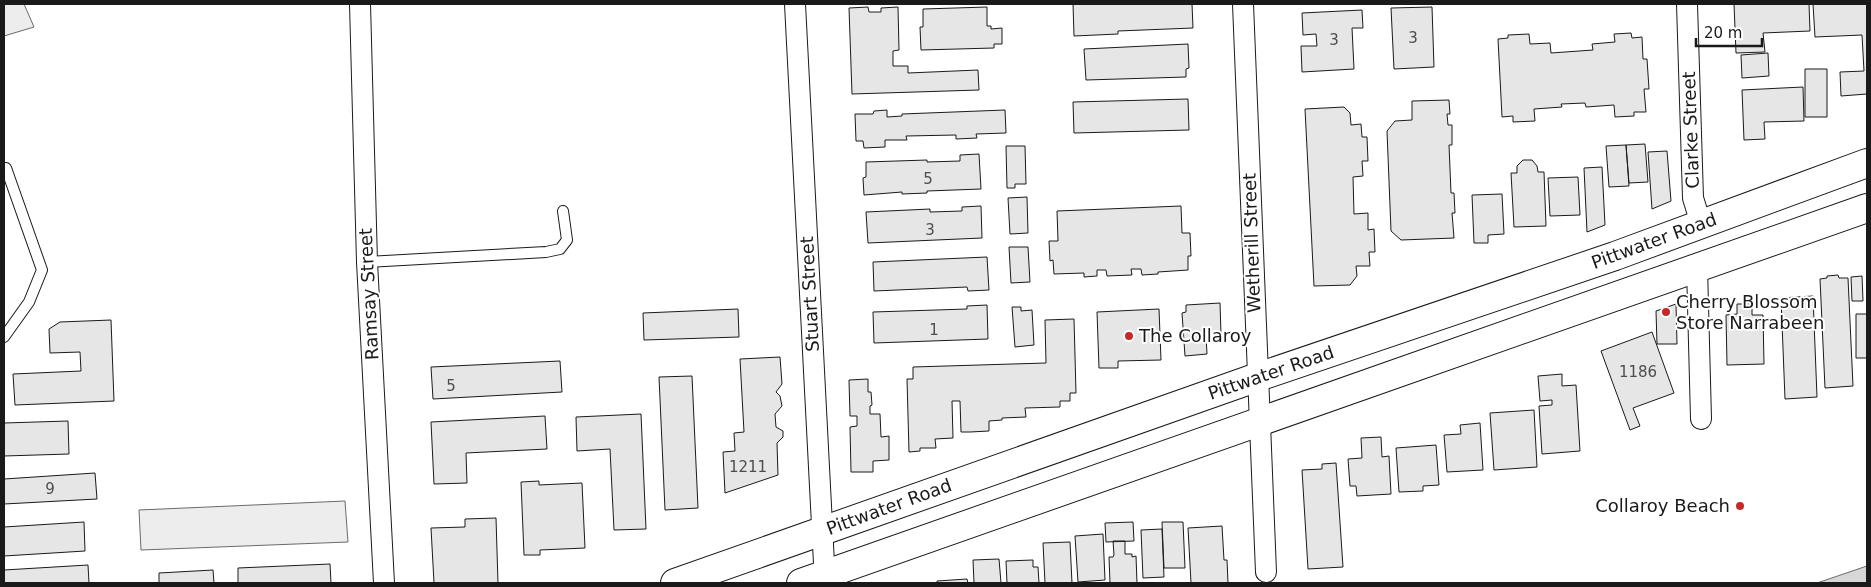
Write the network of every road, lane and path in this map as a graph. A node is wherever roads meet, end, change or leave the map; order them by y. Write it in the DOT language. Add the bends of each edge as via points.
graph roads {
  1 [pos="360,4"];
  2 [pos="795,4"];
  3 [pos="1243,4"];
  4 [pos="1687,4"];
  5 [pos="1867,164"];
  6 [pos="6,168"];
  7 [pos="1867,208"];
  8 [pos="563,211"];
  9 [pos="1701,224"];
  10 [pos="367,262"];
  11 [pos="1697,267"];
  12 [pos="4,337"];
  13 [pos="1258,376"];
  14 [pos="1701,418"];
  15 [pos="1260,422"];
  16 [pos="821,532"];
  17 [pos="1266,572"];
  18 [pos="817,580"];
  19 [pos="384,583"];
  20 [pos="675,583"];
  1 -- 10 [label="street, Ramsay Street"];
  2 -- 16 [label="street, Stuart Street"];
  3 -- 13 [label="street, Wetherill Street"];
  4 -- 9 [label="street, Clarke Street" via="1693,198"];
  5 -- 9 [label="highway, Pittwater Road"];
  6 -- 12 [label="lane" via="42,270 30,302"];
  7 -- 11 [label="highway"];
  8 -- 10 [label="lane" via="567,240 560,249"];
  9 -- 13 [label="highway, Pittwater Road"];
  10 -- 19 [label="street, Ramsay Street"];
  11 -- 14 [label="street"];
  11 -- 15 [label="highway"];
  13 -- 15 [label="street, Wetherill Street"];
  13 -- 16 [label="highway, Pittwater Road"];
  15 -- 17 [label="street, Wetherill Street"];
  15 -- 18 [label="highway"];
  16 -- 18 [label="street, Stuart Street"];
  16 -- 20 [label="highway, Pittwater Road"];
}
